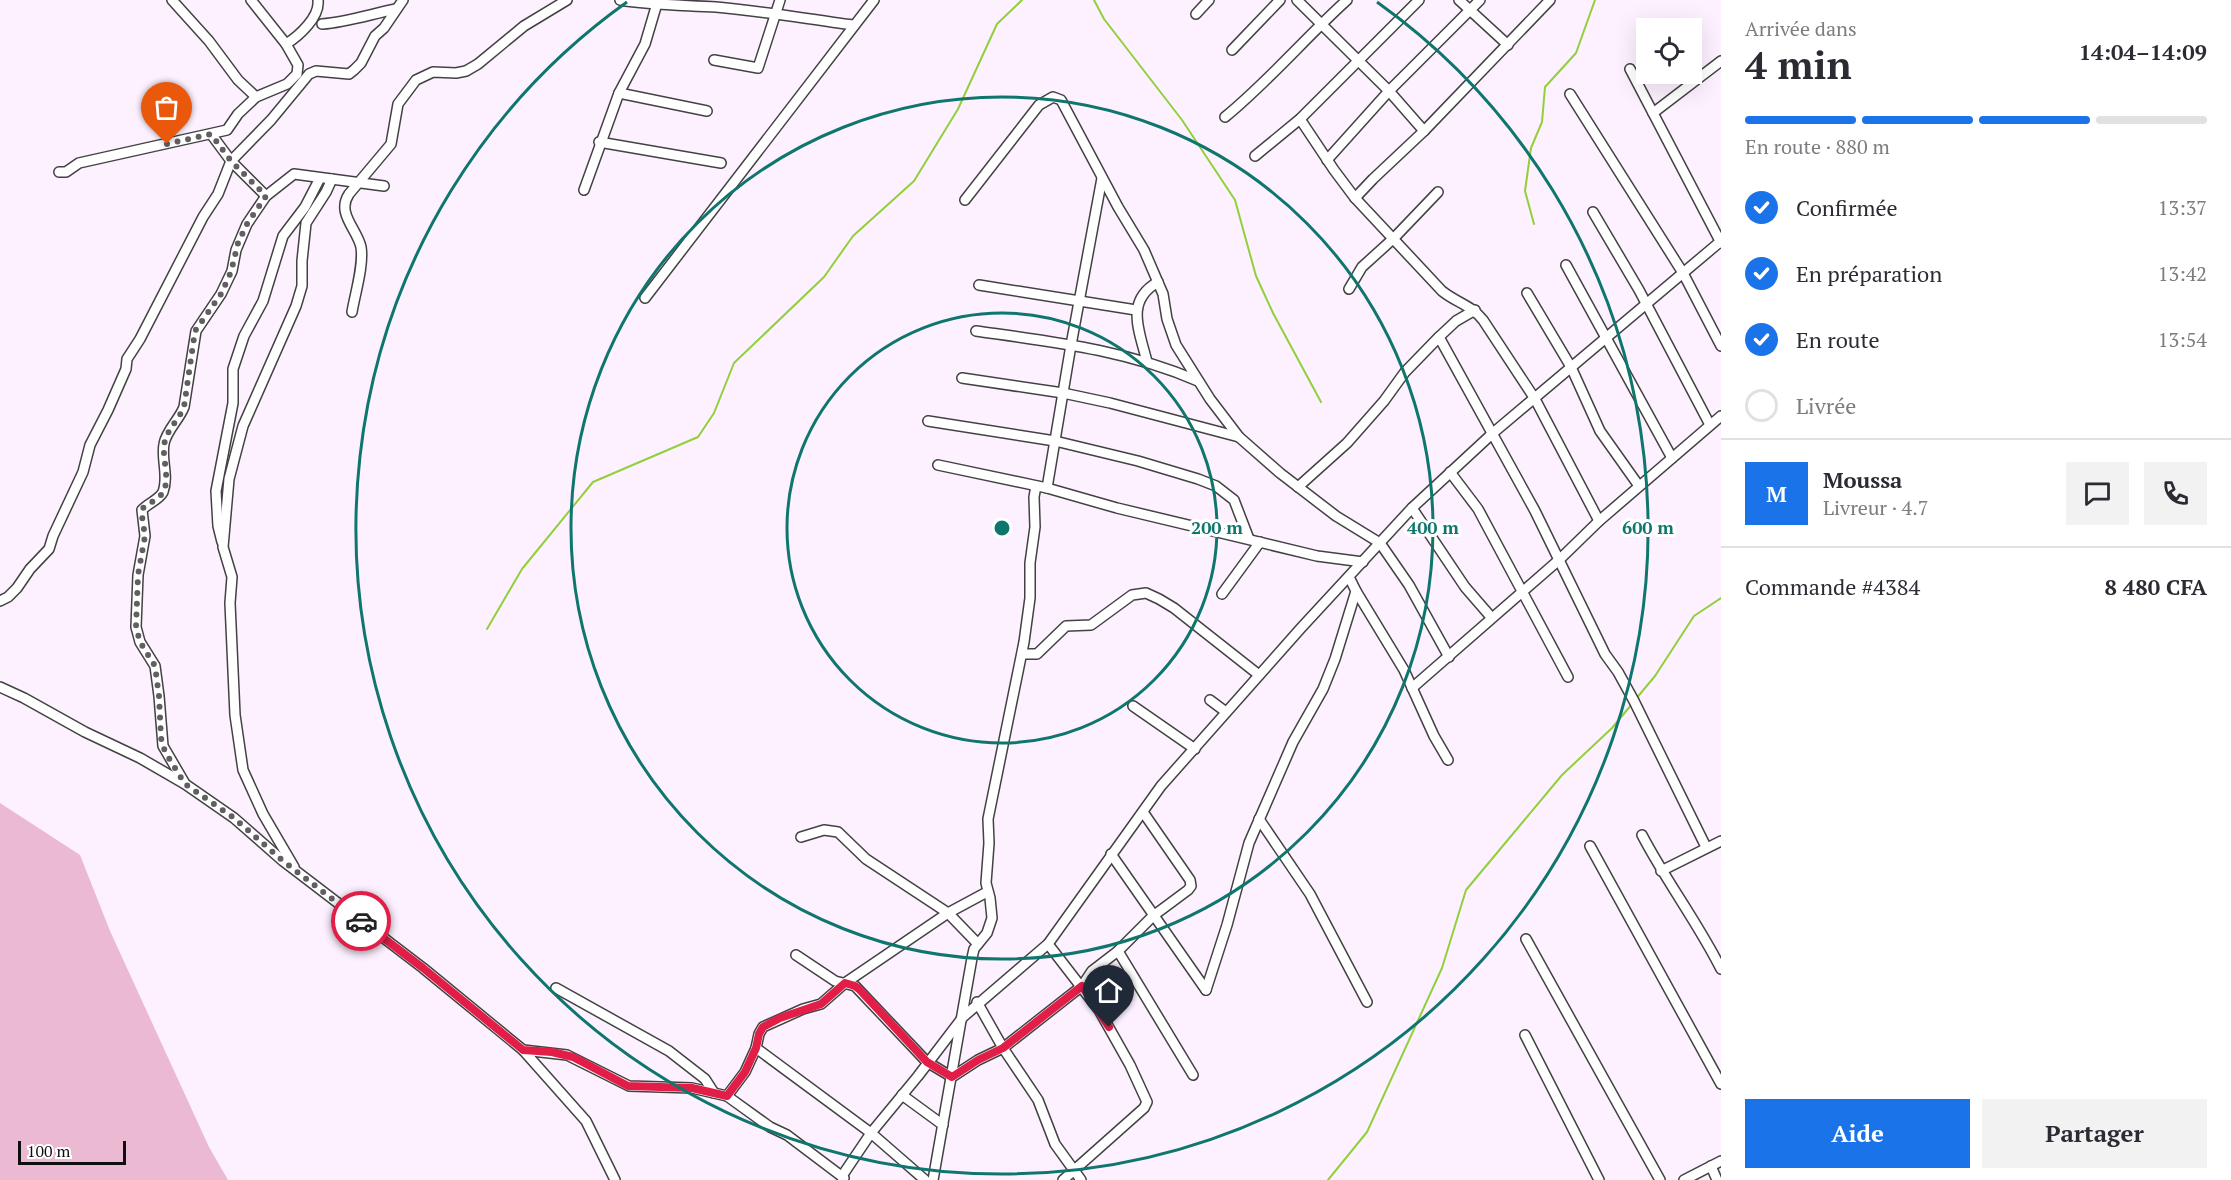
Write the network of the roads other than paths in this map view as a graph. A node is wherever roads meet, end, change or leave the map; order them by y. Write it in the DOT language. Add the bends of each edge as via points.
graph roads {
  1 [pos="172,0"];
  2 [pos="251,0"];
  3 [pos="318,0"];
  4 [pos="403,0"];
  5 [pos="567,0"];
  6 [pos="620,0"];
  7 [pos="780,0"];
  8 [pos="874,0"];
  9 [pos="1209,0"];
  10 [pos="1280,0"];
  11 [pos="1297,0"];
  12 [pos="1347,0"];
  13 [pos="1419,0"];
  14 [pos="1459,0"];
  15 [pos="1480,0"];
  16 [pos="1550,0"];
  17 [pos="658,2"];
  18 [pos="396,9"];
  19 [pos="1470,10"];
  20 [pos="775,14"];
  21 [pos="1196,14"];
  22 [pos="322,24"];
  23 [pos="1320,24"];
  24 [pos="853,25"];
  25 [pos="286,44"];
  26 [pos="1508,45"];
  27 [pos="1232,50"];
  28 [pos="714,60"];
  29 [pos="1358,60"];
  30 [pos="1721,61"];
  31 [pos="1630,69"];
  32 [pos="1389,91"];
  33 [pos="619,93"];
  34 [pos="1570,94"];
  35 [pos="256,97"];
  36 [pos="707,111"];
  37 [pos="1653,113"];
  38 [pos="1225,117"];
  39 [pos="1300,119"];
  40 [pos="1424,131"];
  41 [pos="211,134"];
  42 [pos="599,142"];
  43 [pos="1255,156"];
  44 [pos="1327,160"];
  45 [pos="231,161"];
  46 [pos="722,163"];
  47 [pos="59,172"];
  48 [pos="1102,177"];
  49 [pos="321,178"];
  50 [pos="332,179"];
  51 [pos="360,183"];
  52 [pos="384,186"];
  53 [pos="584,190"];
  54 [pos="1438,192"];
  55 [pos="266,196"];
  56 [pos="1355,198"];
  57 [pos="965,201"];
  58 [pos="1593,212"];
  59 [pos="1394,238"];
  60 [pos="1721,242"];
  61 [pos="1566,266"];
  62 [pos="1683,273"];
  63 [pos="1158,282"];
  64 [pos="979,285"];
  65 [pos="1349,289"];
  66 [pos="1527,293"];
  67 [pos="645,298"];
  68 [pos="1078,302"];
  69 [pos="1646,305"];
  70 [pos="1136,310"];
  71 [pos="1475,310"];
  72 [pos="352,312"];
  73 [pos="976,331"];
  74 [pos="1439,337"];
  75 [pos="1607,337"];
  76 [pos="1071,345"];
  77 [pos="1721,346"];
  78 [pos="1147,362"];
  79 [pos="1572,368"];
  80 [pos="962,378"];
  81 [pos="1198,381"];
  82 [pos="1062,393"];
  83 [pos="1535,399"];
  84 [pos="1721,416"];
  85 [pos="928,421"];
  86 [pos="1710,425"];
  87 [pos="1493,433"];
  88 [pos="1239,437"];
  89 [pos="1055,441"];
  90 [pos="1672,458"];
  91 [pos="938,465"];
  92 [pos="1450,472"];
  93 [pos="1036,486"];
  94 [pos="1639,486"];
  95 [pos="1298,487"];
  96 [pos="1047,488"];
  97 [pos="1412,508"];
  98 [pos="1599,521"];
  99 [pos="1249,539"];
  100 [pos="1260,542"];
  101 [pos="1380,543"];
  102 [pos="223,544"];
  103 [pos="1560,559"];
  104 [pos="1363,562"];
  105 [pos="1348,577"];
  106 [pos="1356,591"];
  107 [pos="1522,591"];
  108 [pos="1222,594"];
  109 [pos="0,601"];
  110 [pos="1491,617"];
  111 [pos="1022,654"];
  112 [pos="1449,657"];
  113 [pos="1259,675"];
  114 [pos="1568,677"];
  115 [pos="0,687"];
  116 [pos="1412,688"];
  117 [pos="1210,700"];
  118 [pos="1133,706"];
  119 [pos="1226,712"];
  120 [pos="1195,749"];
  121 [pos="1448,760"];
  122 [pos="185,784"];
  123 [pos="1143,812"];
  124 [pos="1259,819"];
  125 [pos="1642,835"];
  126 [pos="801,837"];
  127 [pos="1721,841"];
  128 [pos="1590,846"];
  129 [pos="1706,847"];
  130 [pos="1111,854"];
  131 [pos="1661,871"];
  132 [pos="297,872"];
  133 [pos="987,892"];
  134 [pos="948,913"];
  135 [pos="1153,916"];
  136 [pos="1526,939"];
  137 [pos="978,944"];
  138 [pos="1048,944"];
  139 [pos="1118,951"];
  140 [pos="796,955"];
  141 [pos="1721,969"];
  142 [pos="845,983"];
  143 [pos="1082,986"];
  144 [pos="556,988"];
  145 [pos="977,1002"];
  146 [pos="1367,1002"];
  147 [pos="963,1017"];
  148 [pos="1525,1035"];
  149 [pos="756,1048"];
  150 [pos="1003,1048"];
  151 [pos="523,1050"];
  152 [pos="927,1062"];
  153 [pos="1193,1074"];
  154 [pos="952,1077"];
  155 [pos="1721,1084"];
  156 [pos="714,1093"];
  157 [pos="902,1095"];
  158 [pos="727,1096"];
  159 [pos="943,1125"];
  160 [pos="871,1133"];
  161 [pos="1721,1161"];
  162 [pos="1711,1166"];
  163 [pos="1074,1170"];
  164 [pos="843,1179"];
  165 [pos="615,1180"];
  166 [pos="925,1180"];
  167 [pos="933,1180"];
  168 [pos="1063,1180"];
  169 [pos="1081,1180"];
  170 [pos="1599,1180"];
  171 [pos="1660,1180"];
  172 [pos="1684,1180"];
  173 [pos="1717,1180"];
  1 -- 35 [label="street"];
  2 -- 25 [label="street"];
  3 -- 25 [label="street" via="315,15"];
  4 -- 18 [label="street"];
  5 -- 51 [label="street" via="524,26 466,71 433,72 416,80 398,104 391,144"];
  6 -- 17 [label="street"];
  7 -- 20 [label="street"];
  8 -- 24 [label="street"];
  9 -- 21 [label="street"];
  10 -- 27 [label="street"];
  11 -- 23 [label="street"];
  12 -- 23 [label="street"];
  13 -- 29 [label="street"];
  14 -- 19 [label="street"];
  15 -- 19 [label="street"];
  16 -- 26 [label="street"];
  17 -- 20 [label="street"];
  17 -- 33 [label="street" via="641,55"];
  18 -- 22 [label="street"];
  18 -- 45 [label="street" via="354,70 349,74 309,74"];
  19 -- 26 [label="street"];
  19 -- 32 [label="street"];
  20 -- 24 [label="street"];
  20 -- 28 [label="street" via="758,68"];
  23 -- 29 [label="street"];
  23 -- 38 [label="street" via="1256,92"];
  24 -- 67 [label="street"];
  25 -- 35 [label="street" via="298,65 297,74 287,84"];
  26 -- 40 [label="street"];
  29 -- 32 [label="street"];
  29 -- 39 [label="street"];
  30 -- 37 [label="street"];
  31 -- 37 [label="street"];
  32 -- 40 [label="street"];
  32 -- 44 [label="street"];
  33 -- 36 [label="street"];
  33 -- 42 [label="street"];
  34 -- 62 [label="street"];
  35 -- 41 [label="street" via="227,130"];
  37 -- 60 [label="street"];
  39 -- 43 [label="street"];
  39 -- 44 [label="street"];
  40 -- 56 [label="street"];
  41 -- 45 [label="street"];
  41 -- 47 [label="street" via="79,163"];
  42 -- 46 [label="street"];
  42 -- 53 [label="street"];
  44 -- 56 [label="street"];
  45 -- 55 [label="street"];
  45 -- 109 [label="street" via="218,194 127,359 51,546 14,592"];
  48 -- 57 [label="street" via="1069,113 1053,97 1039,105"];
  48 -- 63 [label="street"];
  48 -- 68 [label="street"];
  49 -- 50 [label="street"];
  49 -- 55 [label="street" via="294,174"];
  49 -- 102 [label="street" via="283,236 264,301 244,336 233,369 233,403 216,490"];
  50 -- 51 [label="street"];
  50 -- 102 [label="street" via="306,223 302,286 296,306 241,432 229,479"];
  51 -- 52 [label="street"];
  51 -- 72 [label="street" via="347,198 345,208 362,254"];
  54 -- 59 [label="street"];
  55 -- 122 [label="street" via="243,234 221,294 195,331 184,407 164,445 163,492 142,513 145,536 138,575 136,627 155,666 162,747"];
  56 -- 59 [label="street"];
  58 -- 69 [label="street"];
  59 -- 65 [label="street" via="1362,267"];
  59 -- 71 [label="street" via="1442,291"];
  60 -- 62 [label="street"];
  61 -- 75 [label="street"];
  62 -- 69 [label="street"];
  62 -- 77 [label="street"];
  63 -- 70 [label="street" via="1146,291"];
  63 -- 81 [label="street" via="1170,332"];
  64 -- 68 [label="street"];
  66 -- 79 [label="street"];
  68 -- 70 [label="street"];
  68 -- 76 [label="street"];
  69 -- 75 [label="street"];
  69 -- 86 [label="street"];
  70 -- 78 [label="street"];
  71 -- 74 [label="street"];
  71 -- 83 [label="street"];
  73 -- 76 [label="street"];
  74 -- 87 [label="street"];
  74 -- 95 [label="street" via="1347,443"];
  75 -- 79 [label="street"];
  75 -- 90 [label="street"];
  76 -- 78 [label="street"];
  76 -- 82 [label="street"];
  78 -- 81 [label="street"];
  79 -- 83 [label="street"];
  79 -- 94 [label="street" via="1600,431"];
  80 -- 82 [label="street"];
  81 -- 88 [label="street"];
  82 -- 88 [label="street"];
  82 -- 89 [label="street"];
  83 -- 87 [label="street"];
  83 -- 98 [label="street"];
  84 -- 86 [label="street"];
  85 -- 89 [label="street"];
  86 -- 90 [label="street"];
  87 -- 92 [label="street"];
  87 -- 103 [label="street"];
  88 -- 95 [label="street"];
  89 -- 96 [label="street"];
  89 -- 99 [label="street" via="1138,461 1216,486 1234,500"];
  90 -- 94 [label="street"];
  91 -- 93 [label="street"];
  92 -- 97 [label="street"];
  92 -- 107 [label="street" via="1478,509"];
  93 -- 96 [label="street"];
  93 -- 111 [label="street" via="1030,598"];
  94 -- 98 [label="street"];
  95 -- 101 [label="street"];
  96 -- 99 [label="street"];
  97 -- 101 [label="street"];
  97 -- 110 [label="street" via="1465,587"];
  98 -- 103 [label="street"];
  99 -- 100 [label="street"];
  100 -- 104 [label="street" via="1334,560"];
  100 -- 108 [label="street"];
  101 -- 104 [label="street"];
  101 -- 112 [label="street" via="1409,585"];
  102 -- 132 [label="street" via="232,577 235,715 243,770"];
  103 -- 107 [label="street"];
  103 -- 129 [label="street"];
  104 -- 105 [label="street"];
  105 -- 106 [label="street"];
  105 -- 113 [label="street"];
  106 -- 116 [label="street"];
  106 -- 124 [label="street" via="1323,689 1293,742"];
  107 -- 110 [label="street"];
  107 -- 114 [label="street"];
  110 -- 112 [label="street"];
  111 -- 113 [label="street" via="1037,654 1066,626 1091,625 1132,595 1146,594 1174,608"];
  111 -- 133 [label="street" via="990,809"];
  112 -- 116 [label="street"];
  113 -- 119 [label="street"];
  115 -- 122 [label="street"];
  116 -- 121 [label="street"];
  117 -- 119 [label="street"];
  118 -- 120 [label="street"];
  119 -- 120 [label="street"];
  120 -- 123 [label="street"];
  122 -- 132 [label="street" via="234,818"];
  123 -- 130 [label="street"];
  123 -- 135 [label="street" via="1191,885"];
  124 -- 135 [label="street" via="1206,990"];
  124 -- 146 [label="street" via="1310,894"];
  125 -- 131 [label="street"];
  126 -- 134 [label="street" via="824,830 838,832 866,859"];
  127 -- 129 [label="street"];
  128 -- 155 [label="street"];
  129 -- 131 [label="street"];
  130 -- 135 [label="street"];
  130 -- 138 [label="street"];
  131 -- 141 [label="street"];
  132 -- 151 [label="street"];
  133 -- 134 [label="street"];
  133 -- 137 [label="street" via="992,918"];
  134 -- 137 [label="street"];
  134 -- 142 [label="street"];
  135 -- 139 [label="street"];
  136 -- 171 [label="street"];
  137 -- 147 [label="street" via="972,958"];
  138 -- 143 [label="street"];
  138 -- 145 [label="street"];
  139 -- 143 [label="street" via="1092,971"];
  139 -- 153 [label="street"];
  140 -- 142 [label="street" via="835,981"];
  142 -- 149 [label="street" via="821,1004 763,1027"];
  142 -- 152 [label="street" via="859,989"];
  143 -- 150 [label="street"];
  143 -- 163 [label="street" via="1118,1043 1148,1102"];
  144 -- 156 [label="street" via="669,1051 705,1079"];
  145 -- 147 [label="street"];
  145 -- 150 [label="street"];
  147 -- 152 [label="street"];
  147 -- 154 [label="street"];
  148 -- 170 [label="street"];
  149 -- 158 [label="street"];
  149 -- 160 [label="street"];
  150 -- 154 [label="street"];
  150 -- 163 [label="street" via="1038,1100 1055,1144"];
  151 -- 156 [label="street" via="573,1057 628,1086 673,1086"];
  151 -- 165 [label="street" via="586,1121"];
  152 -- 154 [label="street"];
  152 -- 157 [label="street"];
  154 -- 159 [label="street"];
  156 -- 158 [label="street"];
  157 -- 159 [label="street"];
  157 -- 160 [label="street"];
  158 -- 164 [label="street" via="787,1135"];
  159 -- 167 [label="street"];
  160 -- 164 [label="street"];
  160 -- 166 [label="street"];
  161 -- 162 [label="street"];
  162 -- 172 [label="street"];
  162 -- 173 [label="street"];
  163 -- 168 [label="street"];
  163 -- 169 [label="street"];
}
